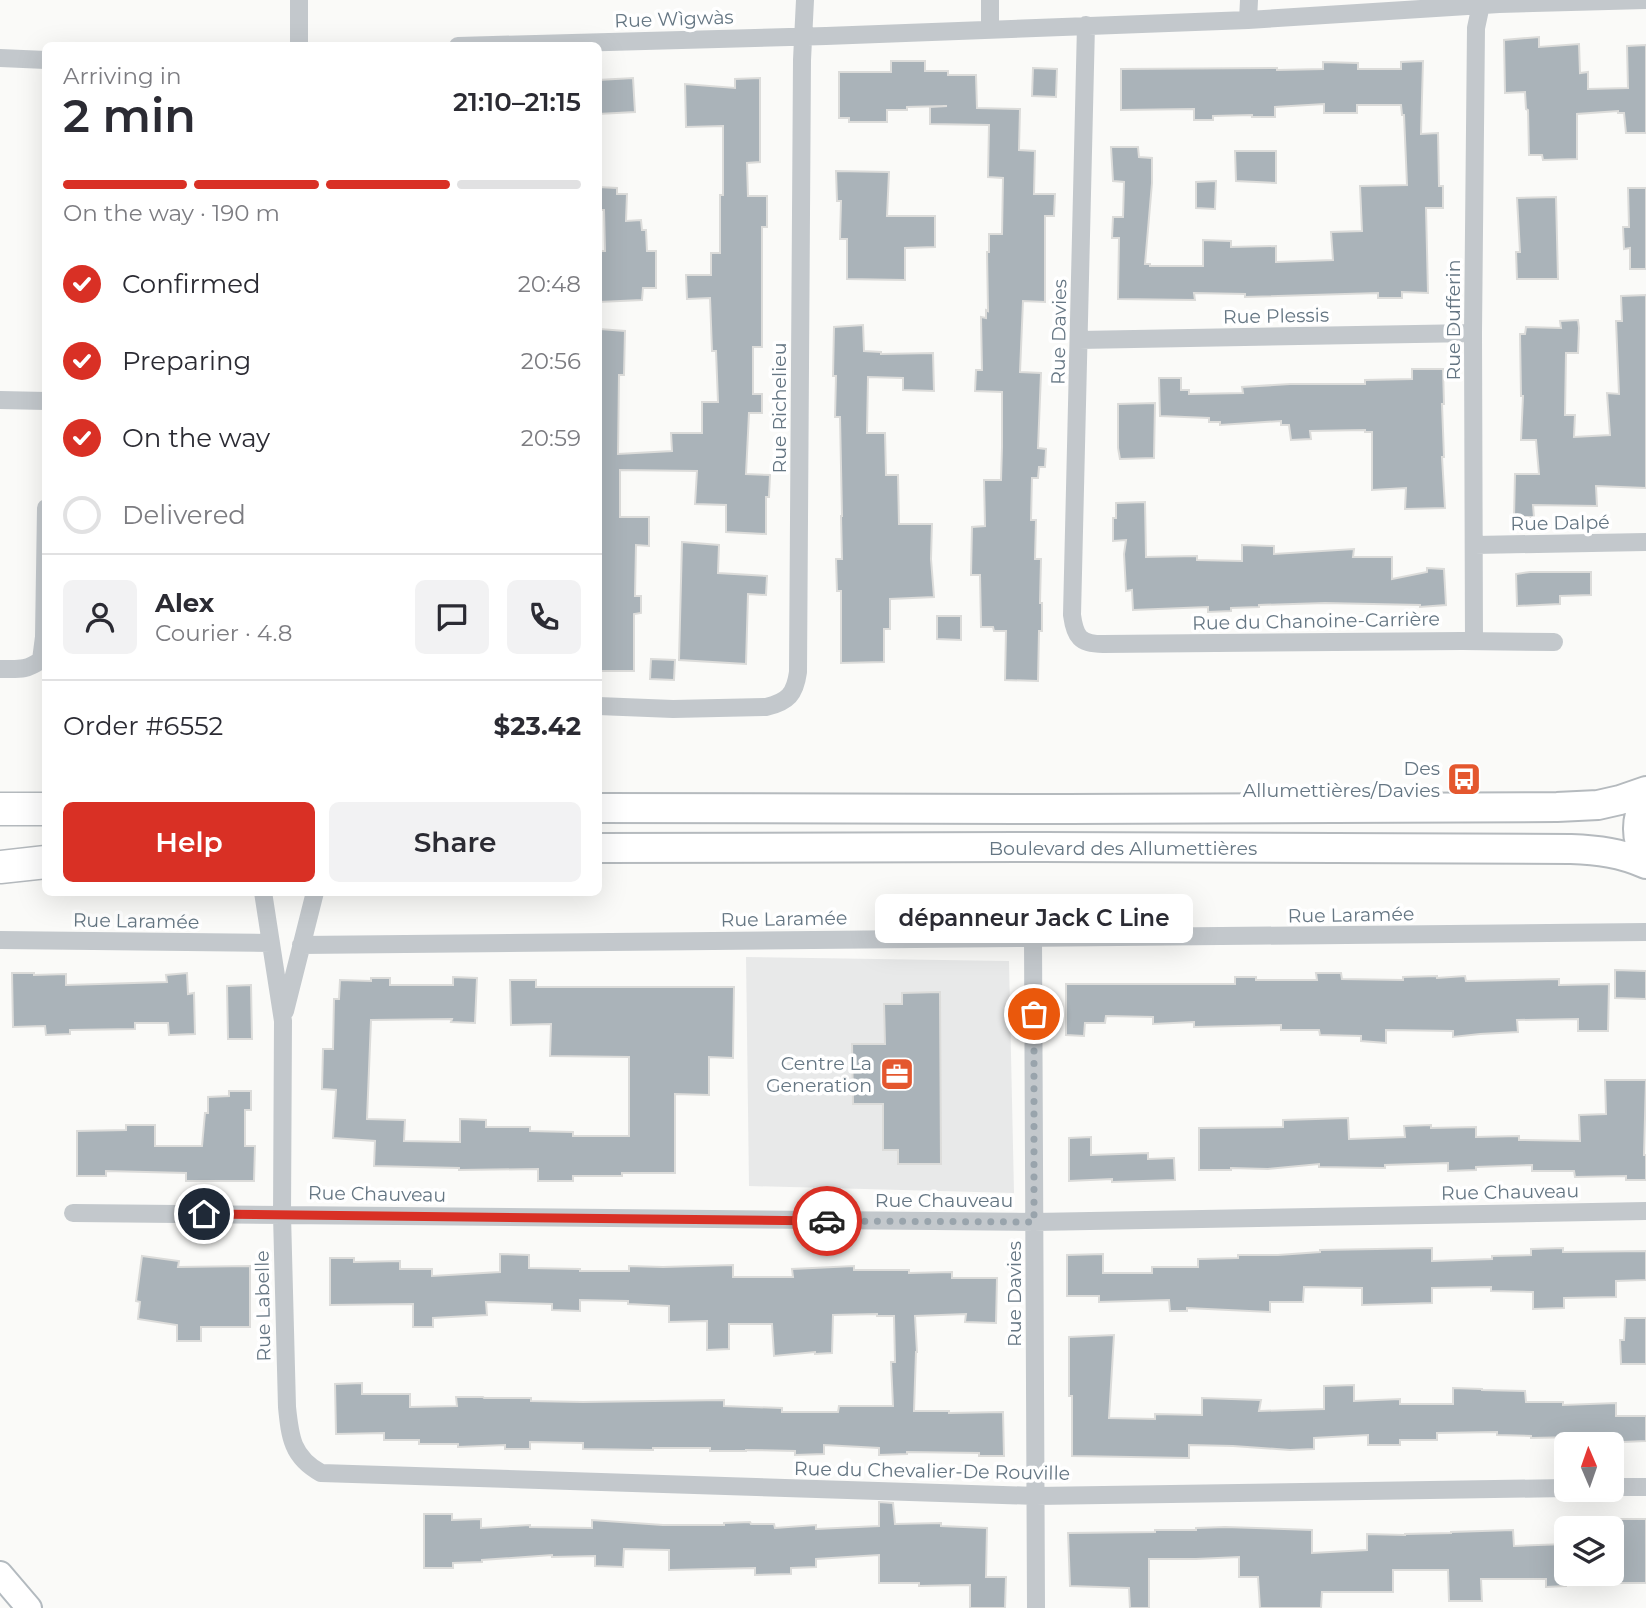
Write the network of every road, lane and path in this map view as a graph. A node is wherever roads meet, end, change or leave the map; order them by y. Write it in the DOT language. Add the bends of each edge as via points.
graph roads {
  1 [pos="299,0"];
  2 [pos="805,0"];
  3 [pos="990,0"];
  4 [pos="1249,0"];
  5 [pos="1646,0"];
  6 [pos="1482,3"];
  7 [pos="1248,20"];
  8 [pos="1086,25"];
  9 [pos="990,29"];
  10 [pos="803,36"];
  11 [pos="299,42"];
  12 [pos="602,43"];
  13 [pos="0,58"];
  14 [pos="42,60"];
  15 [pos="1474,333"];
  16 [pos="1079,340"];
  17 [pos="0,400"];
  18 [pos="42,401"];
  19 [pos="1646,542"];
  20 [pos="1475,545"];
  21 [pos="1080,639"];
  22 [pos="1474,641"];
  23 [pos="1554,642"];
  24 [pos="42,652"];
  25 [pos="0,669"];
  26 [pos="602,706"];
  27 [pos="1646,791"];
  28 [pos="1646,798"];
  29 [pos="602,808"];
  30 [pos="602,848"];
  31 [pos="0,851"];
  32 [pos="42,851"];
  33 [pos="1646,857"];
  34 [pos="42,862"];
  35 [pos="1646,864"];
  36 [pos="0,867"];
  37 [pos="264,896"];
  38 [pos="314,896"];
  39 [pos="1646,932"];
  40 [pos="1033,938"];
  41 [pos="0,940"];
  42 [pos="271,943"];
  43 [pos="301,945"];
  44 [pos="283,1021"];
  45 [pos="1646,1211"];
  46 [pos="73,1213"];
  47 [pos="282,1215"];
  48 [pos="1034,1222"];
  49 [pos="302,1460"];
  50 [pos="1624,1487"];
  51 [pos="1646,1487"];
  52 [pos="1554,1488"];
  53 [pos="1036,1496"];
  54 [pos="0,1574"];
  55 [pos="29,1608"];
  56 [pos="1036,1608"];
  1 -- 11 [label="street"];
  2 -- 10 [label="street, Rue Richelieu"];
  3 -- 9 [label="street"];
  4 -- 7 [label="street"];
  5 -- 6 [label="street, Rue Wìgwàs"];
  6 -- 7 [label="street, Rue Wìgwàs"];
  6 -- 15 [label="street, Rue Dufferin" via="1476,28"];
  7 -- 8 [label="street, Rue Wìgwàs"];
  8 -- 9 [label="street, Rue Wìgwàs"];
  8 -- 16 [label="street, Rue Davies"];
  9 -- 10 [label="street, Rue Wìgwàs"];
  10 -- 12 [label="street, Rue Wìgwàs"];
  10 -- 26 [label="street, Rue Richelieu" via="796,683 781,703 766,707"];
  13 -- 14 [label="street"];
  15 -- 16 [label="street, Rue Plessis"];
  15 -- 20 [label="street, Rue Dufferin"];
  16 -- 21 [label="street, Rue Davies" via="1072,615"];
  17 -- 18 [label="street"];
  19 -- 20 [label="street, Rue Dalpé"];
  20 -- 22 [label="street, Rue Dufferin"];
  21 -- 22 [label="street, Rue du Chanoine-Carrière" via="1090,644"];
  22 -- 23 [label="street, Rue du Chanoine-Carrière"];
  24 -- 25 [label="street" via="32,667"];
  27 -- 29 [label="main road, Boulevard des Allumettières" via="1598,804 1557,807"];
  28 -- 33 [label="main road" via="1637,828"];
  30 -- 35 [label="main road, Boulevard des Allumettières" via="1571,849 1614,852"];
  31 -- 32 [label="highway"];
  34 -- 36 [label="highway"];
  37 -- 42 [label="street, Rue Labelle"];
  38 -- 43 [label="street, Rue Labelle"];
  39 -- 40 [label="street, Rue Laramée"];
  40 -- 43 [label="street, Rue Laramée"];
  40 -- 48 [label="street, Rue Davies"];
  41 -- 42 [label="street, Rue Laramée"];
  42 -- 44 [label="street, Rue Labelle"];
  43 -- 44 [label="street, Rue Labelle"];
  44 -- 47 [label="street, Rue Labelle"];
  45 -- 48 [label="street, Rue Chauveau"];
  46 -- 47 [label="street, Rue Chauveau"];
  47 -- 48 [label="street, Rue Chauveau"];
  47 -- 49 [label="street, Rue Labelle" via="286,1406 294,1448"];
  48 -- 53 [label="street, Rue Davies"];
  49 -- 53 [label="street, Rue du Chevalier-De Rouville" via="330,1475"];
  50 -- 51 [label="street"];
  52 -- 53 [label="street, Rue du Chevalier-De Rouville"];
  53 -- 56 [label="street, Rue Davies"];
  54 -- 55 [label="street"];
}
